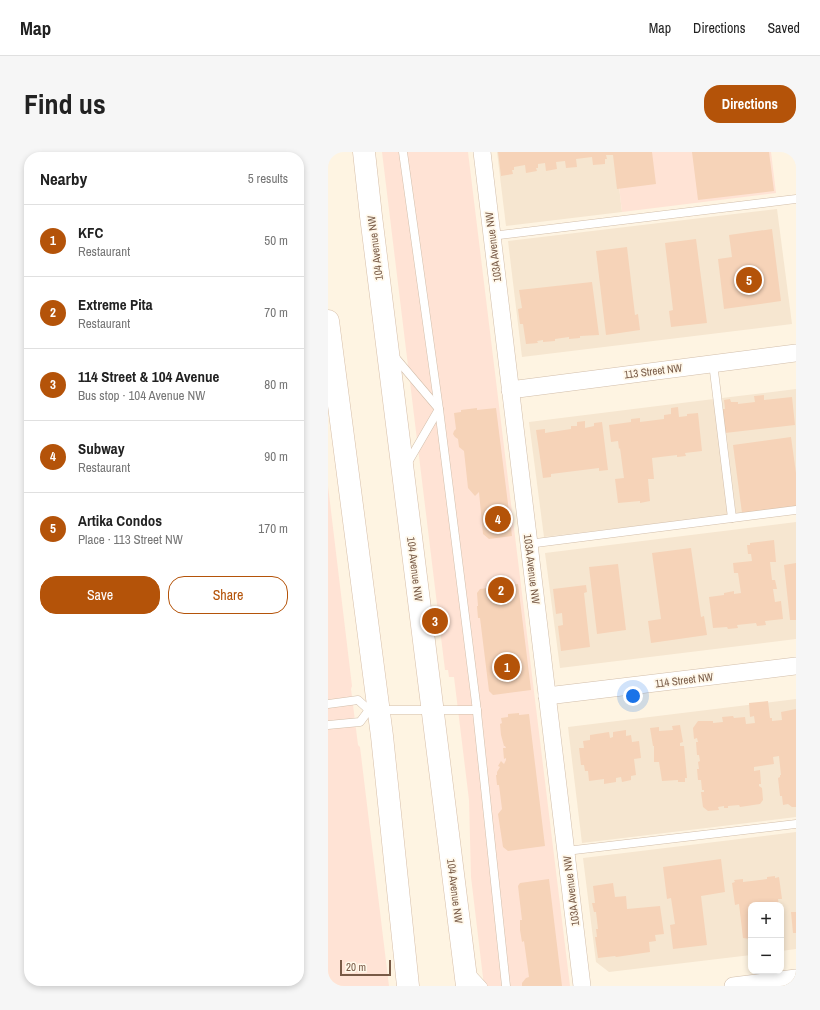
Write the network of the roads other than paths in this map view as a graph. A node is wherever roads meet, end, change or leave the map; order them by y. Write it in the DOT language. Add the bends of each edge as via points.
graph roads {
  1 [pos="364,152"];
  2 [pos="403,152"];
  3 [pos="482,152"];
  4 [pos="796,199"];
  5 [pos="491,236"];
  6 [pos="328,321"];
  7 [pos="388,348"];
  8 [pos="796,353"];
  9 [pos="713,363"];
  10 [pos="510,390"];
  11 [pos="439,409"];
  12 [pos="403,472"];
  13 [pos="796,510"];
  14 [pos="732,518"];
  15 [pos="528,544"];
  16 [pos="796,666"];
  17 [pos="547,696"];
  18 [pos="328,704"];
  19 [pos="373,710"];
  20 [pos="433,710"];
  21 [pos="477,710"];
  22 [pos="328,725"];
  23 [pos="796,824"];
  24 [pos="566,851"];
  25 [pos="466,976"];
  26 [pos="796,978"];
  27 [pos="408,986"];
  28 [pos="483,986"];
  29 [pos="506,986"];
  30 [pos="582,986"];
  31 [pos="733,986"];
  1 -- 7 [label="main road, 104 Avenue NW"];
  2 -- 11 [label="lane"];
  3 -- 5 [label="street, 103A Avenue NW"];
  4 -- 5 [label="lane"];
  5 -- 10 [label="street, 103A Avenue NW"];
  6 -- 19 [label="main road"];
  7 -- 11 [label="lane"];
  7 -- 12 [label="main road, 104 Avenue NW"];
  8 -- 9 [label="street, 113 Street NW"];
  9 -- 10 [label="street, 113 Street NW"];
  9 -- 14 [label="lane"];
  10 -- 15 [label="street, 103A Avenue NW"];
  11 -- 12 [label="lane"];
  11 -- 21 [label="lane"];
  12 -- 20 [label="main road, 104 Avenue NW"];
  13 -- 14 [label="lane"];
  14 -- 15 [label="lane"];
  15 -- 17 [label="street, 103A Avenue NW"];
  16 -- 17 [label="street, 114 Street NW"];
  17 -- 24 [label="street, 103A Avenue NW"];
  18 -- 19 [label="lane" via="358,700"];
  19 -- 20 [label="lane"];
  19 -- 22 [label="lane" via="360,722"];
  19 -- 27 [label="main road"];
  20 -- 21 [label="lane"];
  20 -- 25 [label="main road, 104 Avenue NW"];
  21 -- 29 [label="lane"];
  23 -- 24 [label="lane"];
  24 -- 30 [label="street, 103A Avenue NW"];
  25 -- 28 [label="lane"];
  26 -- 31 [label="street"];
}
